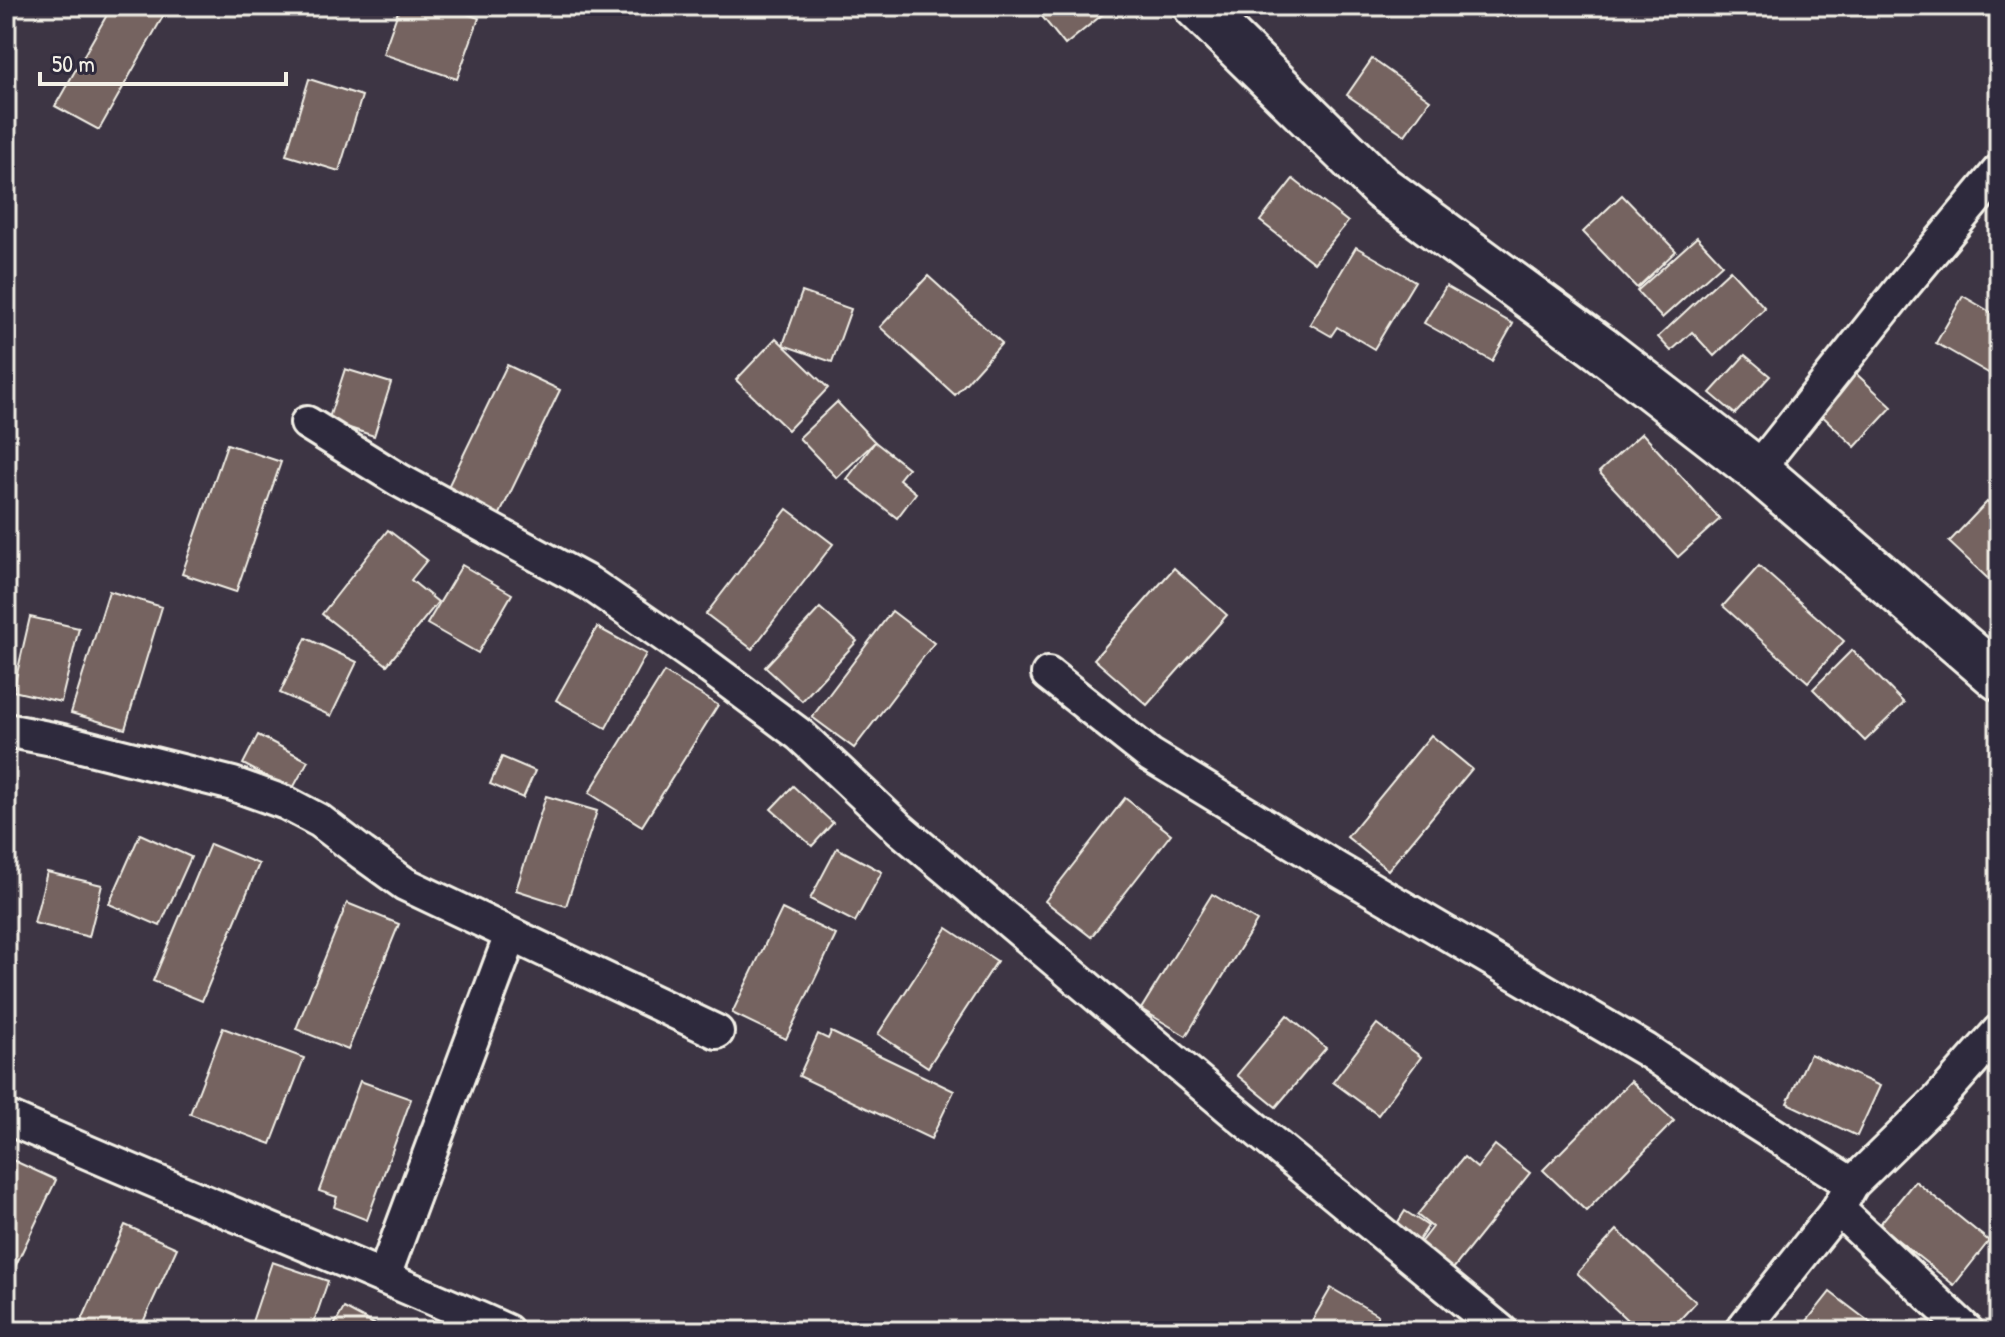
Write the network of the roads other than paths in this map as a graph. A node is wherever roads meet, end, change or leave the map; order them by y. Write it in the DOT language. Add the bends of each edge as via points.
graph roads {
  1 [pos="1196,6"];
  2 [pos="1999,171"];
  3 [pos="307,423"];
  4 [pos="1757,470"];
  5 [pos="1048,674"];
  6 [pos="1999,678"];
  7 [pos="6,730"];
  8 [pos="511,935"];
  9 [pos="1999,1031"];
  10 [pos="717,1032"];
  11 [pos="6,1117"];
  12 [pos="1845,1196"];
  13 [pos="384,1276"];
  14 [pos="507,1331"];
  15 [pos="1501,1331"];
  16 [pos="1741,1331"];
  17 [pos="1967,1331"];
  1 -- 4 [label="street" via="1382,188"];
  2 -- 4 [label="street"];
  3 -- 15 [label="street" via="399,480 589,583 732,683 800,735 912,839 1230,1108"];
  4 -- 6 [label="street"];
  5 -- 12 [label="street" via="1150,755 1646,1050 1735,1110"];
  7 -- 8 [label="street" via="233,784 286,803 320,821 405,884"];
  8 -- 10 [label="street"];
  8 -- 13 [label="street"];
  9 -- 12 [label="street"];
  11 -- 13 [label="street"];
  12 -- 16 [label="street"];
  12 -- 17 [label="street"];
  13 -- 14 [label="street"];
}
